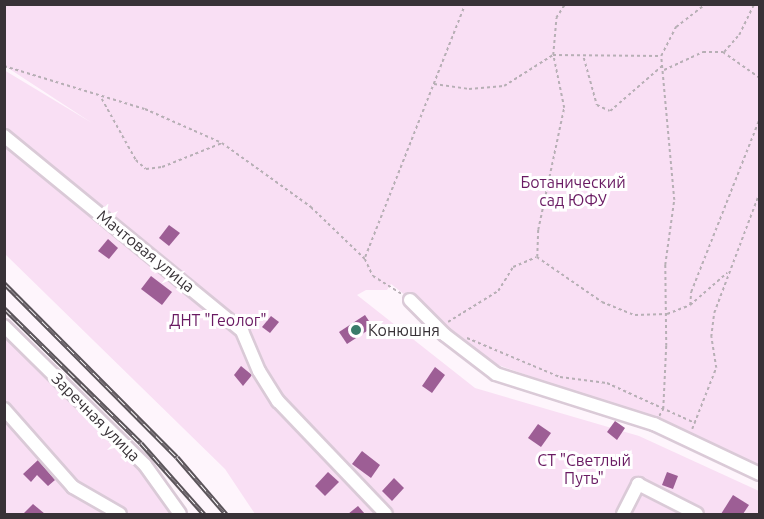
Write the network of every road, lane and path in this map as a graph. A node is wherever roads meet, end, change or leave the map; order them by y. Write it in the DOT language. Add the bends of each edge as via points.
graph roads {
  1 [pos="465,4"];
  2 [pos="565,4"];
  3 [pos="705,4"];
  4 [pos="754,4"];
  5 [pos="723,52"];
  6 [pos="553,55"];
  7 [pos="661,56"];
  8 [pos="584,57"];
  9 [pos="662,65"];
  10 [pos="4,66"];
  11 [pos="663,70"];
  12 [pos="759,78"];
  13 [pos="433,84"];
  14 [pos="102,99"];
  15 [pos="759,118"];
  16 [pos="4,136"];
  17 [pos="222,143"];
  18 [pos="759,191"];
  19 [pos="537,257"];
  20 [pos="365,259"];
  21 [pos="727,273"];
  22 [pos="410,300"];
  23 [pos="690,305"];
  24 [pos="667,314"];
  25 [pos="4,326"];
  26 [pos="438,327"];
  27 [pos="465,337"];
  28 [pos="4,409"];
  29 [pos="663,409"];
  30 [pos="654,424"];
  31 [pos="759,474"];
  32 [pos="120,514"];
  33 [pos="180,514"];
  34 [pos="386,514"];
  35 [pos="623,514"];
  36 [pos="697,514"];
  1 -- 13 [label="path"];
  2 -- 6 [label="path" via="556,18"];
  3 -- 7 [label="path" via="676,27"];
  4 -- 5 [label="path" via="739,35"];
  5 -- 11 [label="path" via="703,52"];
  5 -- 12 [label="path"];
  6 -- 8 [label="path"];
  6 -- 13 [label="path" via="504,86 469,89"];
  6 -- 19 [label="path" via="564,108 538,230"];
  7 -- 8 [label="path"];
  7 -- 9 [label="path"];
  8 -- 9 [label="path" via="597,105 610,111"];
  9 -- 11 [label="path"];
  10 -- 14 [label="path"];
  11 -- 24 [label="path" via="674,200 665,265"];
  13 -- 20 [label="path"];
  14 -- 17 [label="path" via="182,123"];
  14 -- 17 [label="path" via="136,160 146,169 162,167"];
  15 -- 23 [label="path" via="691,292"];
  16 -- 34 [label="street, Мачтовая улица" via="242,331 259,371 278,401"];
  17 -- 20 [label="path" via="310,207"];
  18 -- 21 [label="path"];
  19 -- 24 [label="path" via="602,302 635,315"];
  19 -- 26 [label="path" via="513,267 498,291 477,308"];
  20 -- 22 [label="path" via="373,276"];
  21 -- 23 [label="path"];
  21 -- 29 [label="path" via="711,337 716,369 695,423"];
  22 -- 26 [label="street"];
  23 -- 24 [label="path"];
  24 -- 29 [label="path"];
  25 -- 33 [label="street, Заречная улица" via="145,465"];
  26 -- 30 [label="street" via="496,374"];
  27 -- 29 [label="path" via="560,377 607,383"];
  28 -- 32 [label="street" via="74,487"];
  29 -- 30 [label="path"];
  30 -- 31 [label="street"];
  35 -- 36 [label="street" via="638,484"];
}
